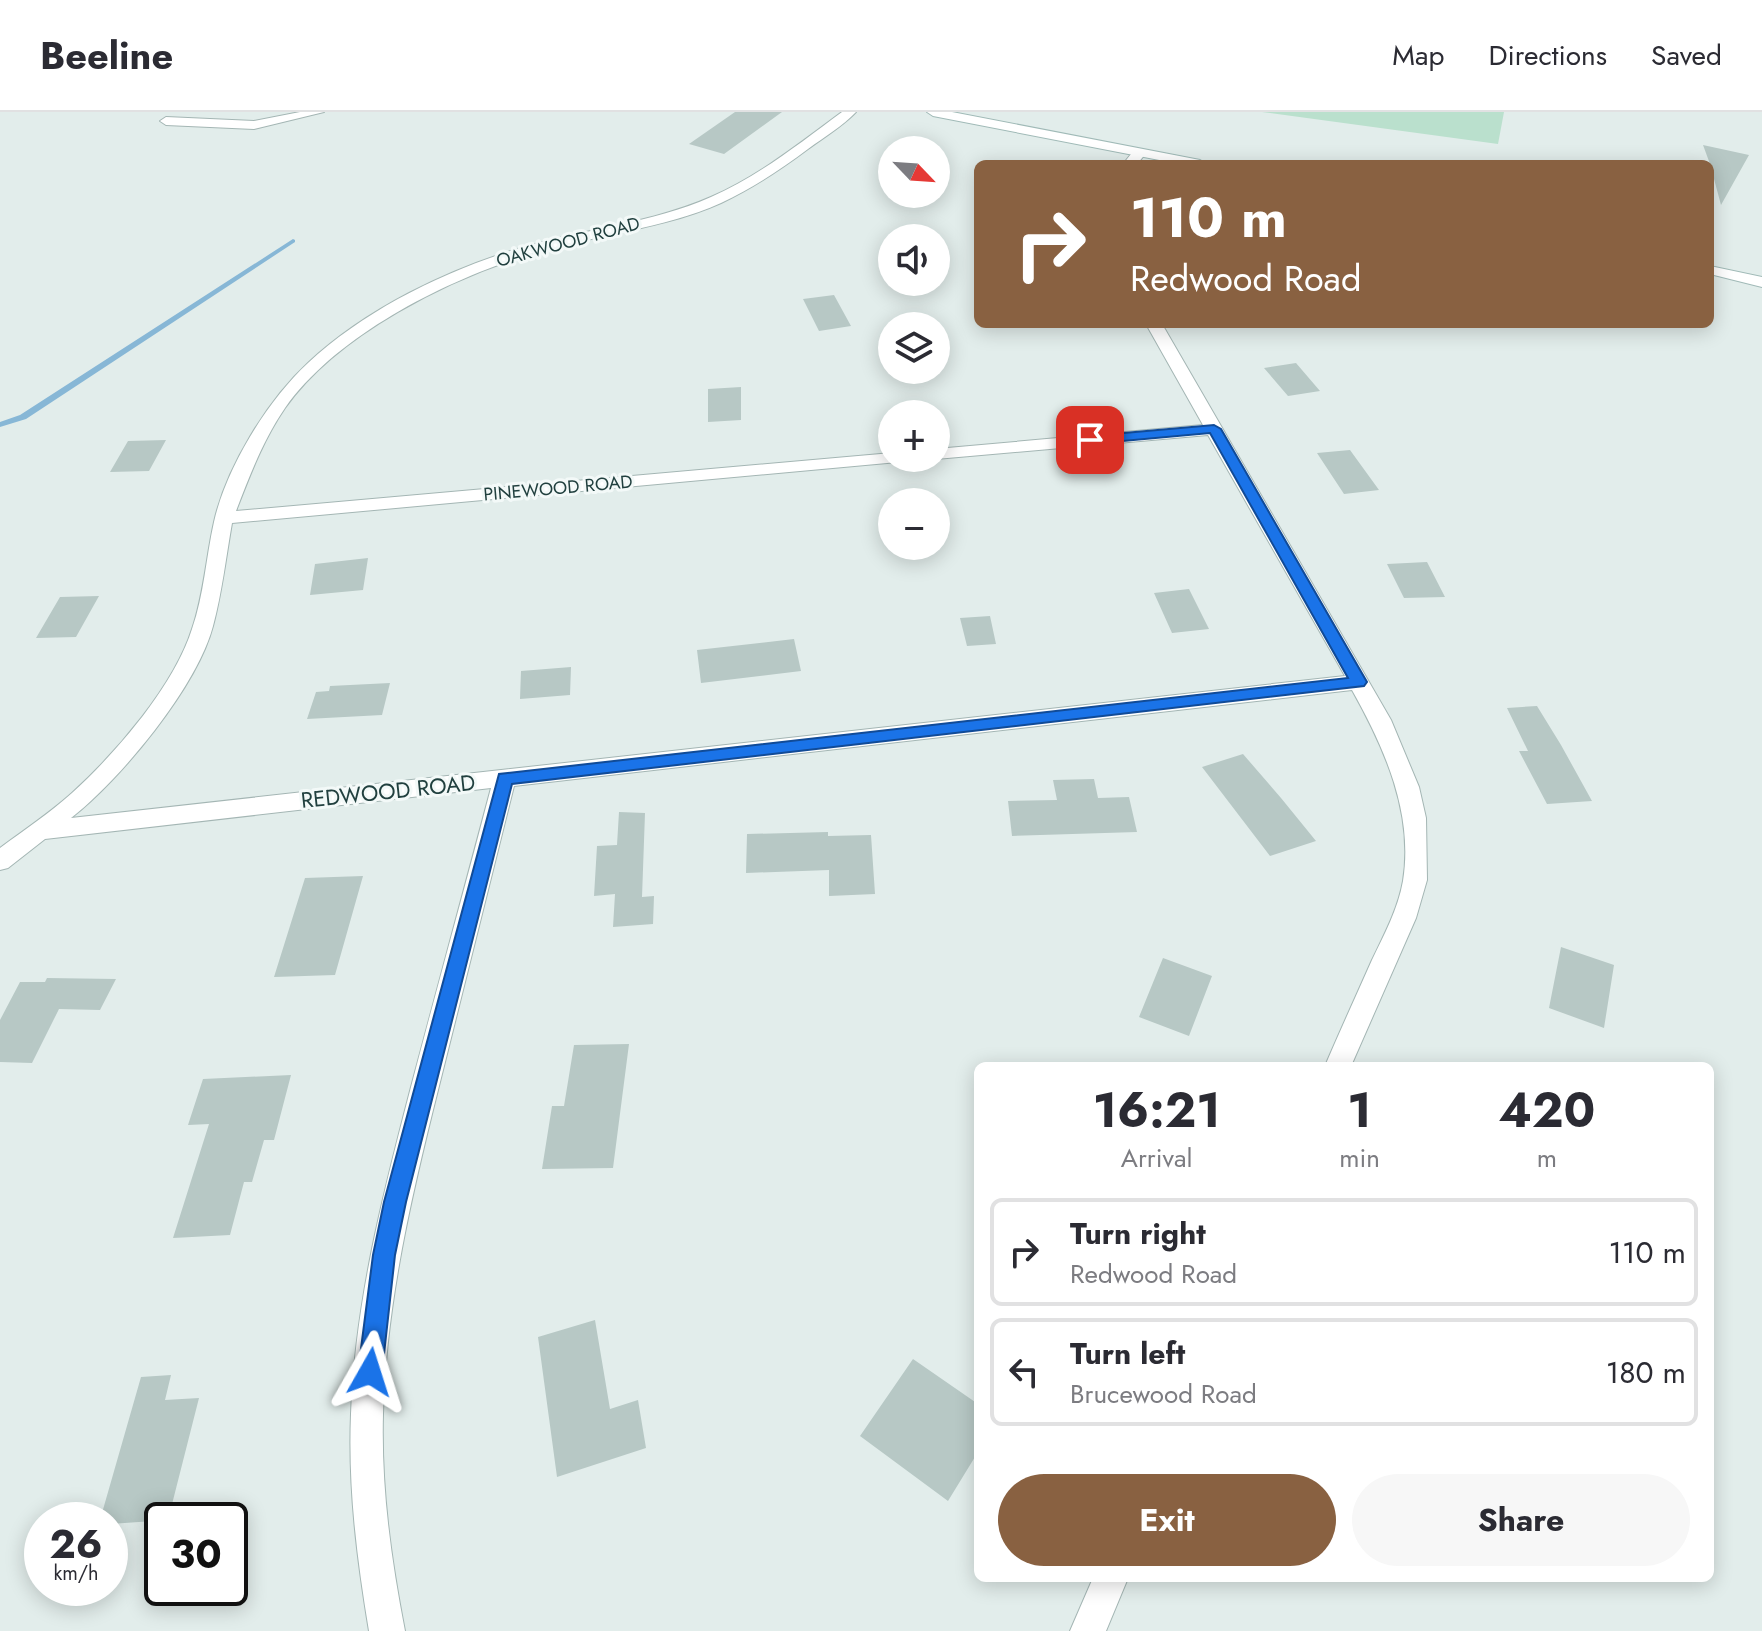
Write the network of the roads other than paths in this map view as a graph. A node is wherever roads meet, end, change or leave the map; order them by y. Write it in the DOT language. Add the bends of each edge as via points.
graph roads {
  1 [pos="318,112"];
  2 [pos="850,112"];
  3 [pos="933,112"];
  4 [pos="166,121"];
  5 [pos="1140,152"];
  6 [pos="1133,160"];
  7 [pos="1180,160"];
  8 [pos="1714,271"];
  9 [pos="1762,282"];
  10 [pos="1156,328"];
  11 [pos="1214,429"];
  12 [pos="950,453"];
  13 [pos="878,459"];
  14 [pos="224,518"];
  15 [pos="1359,682"];
  16 [pos="505,778"];
  17 [pos="38,831"];
  18 [pos="0,861"];
  19 [pos="1340,1062"];
  20 [pos="1109,1582"];
  21 [pos="387,1631"];
  22 [pos="1088,1631"];
  1 -- 4 [label="street" via="254,125"];
  2 -- 14 [label="street, OAKWOOD ROAD" via="763,176 714,201 492,263 425,291 371,322 314,366 280,403 253,446"];
  3 -- 5 [label="street"];
  5 -- 6 [label="street"];
  5 -- 7 [label="street"];
  8 -- 9 [label="street"];
  10 -- 11 [label="street"];
  11 -- 12 [label="street"];
  11 -- 15 [label="street"];
  13 -- 14 [label="street, PINEWOOD ROAD"];
  14 -- 17 [label="street, OAKWOOD ROAD" via="203,628 186,668 139,734 80,799"];
  15 -- 16 [label="street, REDWOOD ROAD"];
  15 -- 19 [label="street" via="1408,787 1416,834 1415,880 1404,918"];
  16 -- 17 [label="street, REDWOOD ROAD"];
  16 -- 21 [label="street" via="382,1269 365,1465"];
  17 -- 18 [label="street, OAKWOOD ROAD"];
  20 -- 22 [label="street"];
}
